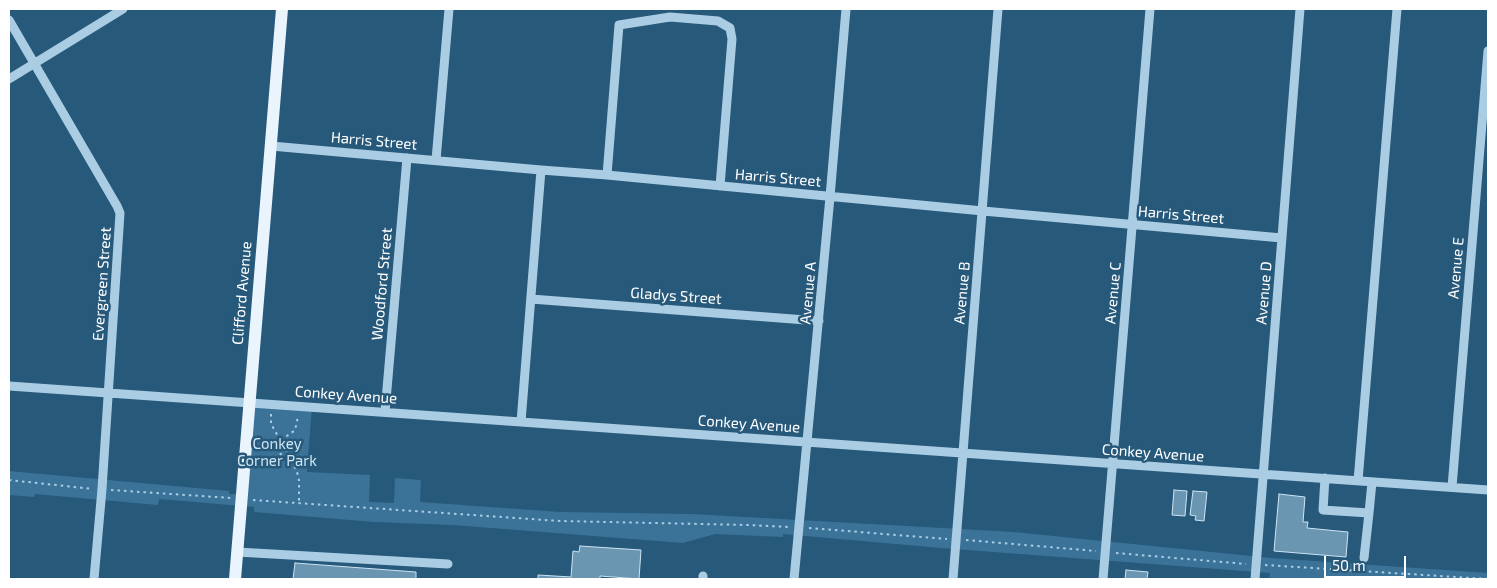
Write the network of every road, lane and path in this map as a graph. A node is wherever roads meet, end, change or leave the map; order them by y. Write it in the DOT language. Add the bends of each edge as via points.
graph roads {
  1 [pos="123,9"];
  2 [pos="282,9"];
  3 [pos="450,9"];
  4 [pos="846,9"];
  5 [pos="998,9"];
  6 [pos="1150,9"];
  7 [pos="1300,9"];
  8 [pos="1397,9"];
  9 [pos="9,20"];
  10 [pos="1488,51"];
  11 [pos="34,64"];
  12 [pos="9,79"];
  13 [pos="271,146"];
  14 [pos="407,158"];
  15 [pos="436,160"];
  16 [pos="541,170"];
  17 [pos="607,174"];
  18 [pos="720,186"];
  19 [pos="830,197"];
  20 [pos="983,211"];
  21 [pos="1132,224"];
  22 [pos="1282,238"];
  23 [pos="531,299"];
  24 [pos="819,320"];
  25 [pos="9,386"];
  26 [pos="109,393"];
  27 [pos="250,402"];
  28 [pos="272,404"];
  29 [pos="299,406"];
  30 [pos="385,412"];
  31 [pos="521,422"];
  32 [pos="281,440"];
  33 [pos="807,442"];
  34 [pos="287,450"];
  35 [pos="963,453"];
  36 [pos="1113,464"];
  37 [pos="244,465"];
  38 [pos="1263,474"];
  39 [pos="1325,478"];
  40 [pos="9,480"];
  41 [pos="1358,481"];
  42 [pos="1372,482"];
  43 [pos="1452,487"];
  44 [pos="102,489"];
  45 [pos="1488,490"];
  46 [pos="242,499"];
  47 [pos="298,504"];
  48 [pos="1368,514"];
  49 [pos="798,527"];
  50 [pos="957,540"];
  51 [pos="237,552"];
  52 [pos="1099,552"];
  53 [pos="1114,553"];
  54 [pos="1364,558"];
  55 [pos="448,564"];
  56 [pos="1248,564"];
  57 [pos="1264,565"];
  58 [pos="94,579"];
  59 [pos="235,579"];
  60 [pos="794,579"];
  61 [pos="954,579"];
  62 [pos="1103,579"];
  63 [pos="1255,579"];
  64 [pos="1488,579"];
  1 -- 11 [label="street"];
  2 -- 13 [label="main road, Clifford Avenue"];
  3 -- 15 [label="street"];
  4 -- 19 [label="street, Avenue A"];
  5 -- 20 [label="street, Avenue B"];
  6 -- 21 [label="street, Avenue C"];
  7 -- 22 [label="street, Avenue D"];
  8 -- 41 [label="street"];
  9 -- 11 [label="street, Evergreen Street"];
  10 -- 43 [label="street, Avenue E"];
  11 -- 12 [label="street"];
  11 -- 26 [label="street, Evergreen Street" via="120,213"];
  13 -- 14 [label="street, Harris Street"];
  13 -- 27 [label="main road, Clifford Avenue"];
  14 -- 15 [label="street, Harris Street"];
  14 -- 30 [label="street, Woodford Street"];
  15 -- 16 [label="street, Harris Street"];
  16 -- 17 [label="street, Harris Street"];
  16 -- 23 [label="street"];
  17 -- 18 [label="street, Harris Street"];
  17 -- 18 [label="street" via="619,25 670,17 718,21 731,32"];
  18 -- 19 [label="street, Harris Street"];
  19 -- 20 [label="street, Harris Street"];
  19 -- 24 [label="street, Avenue A"];
  20 -- 21 [label="street, Harris Street"];
  20 -- 35 [label="street, Avenue B"];
  21 -- 22 [label="street, Harris Street"];
  21 -- 36 [label="street, Avenue C"];
  22 -- 38 [label="street, Avenue D"];
  23 -- 24 [label="street, Gladys Street"];
  23 -- 31 [label="street"];
  24 -- 33 [label="street, Avenue A"];
  25 -- 26 [label="street, Conkey Avenue"];
  26 -- 27 [label="street, Conkey Avenue"];
  26 -- 44 [label="street, Evergreen Street"];
  27 -- 28 [label="street, Conkey Avenue"];
  27 -- 37 [label="main road, Clifford Avenue"];
  28 -- 29 [label="street, Conkey Avenue"];
  28 -- 32 [label="path" via="271,424"];
  29 -- 30 [label="street, Conkey Avenue"];
  29 -- 32 [label="path" via="296,426"];
  30 -- 31 [label="street, Conkey Avenue"];
  31 -- 33 [label="street, Conkey Avenue"];
  32 -- 34 [label="path"];
  33 -- 35 [label="street, Conkey Avenue"];
  33 -- 49 [label="street, Avenue A"];
  34 -- 37 [label="path" via="260,466"];
  34 -- 47 [label="path" via="299,480"];
  35 -- 36 [label="street, Conkey Avenue"];
  35 -- 50 [label="street, Avenue B"];
  36 -- 38 [label="street, Conkey Avenue"];
  36 -- 62 [label="street, Avenue C"];
  37 -- 46 [label="main road, Clifford Avenue"];
  38 -- 39 [label="street, Conkey Avenue"];
  38 -- 63 [label="street, Avenue D"];
  39 -- 41 [label="street, Conkey Avenue"];
  39 -- 48 [label="street" via="1323,510"];
  40 -- 44 [label="path"];
  41 -- 42 [label="street, Conkey Avenue"];
  42 -- 43 [label="street, Conkey Avenue"];
  42 -- 48 [label="street"];
  43 -- 45 [label="street, Conkey Avenue"];
  44 -- 46 [label="path"];
  44 -- 58 [label="street, Evergreen Street"];
  46 -- 47 [label="path"];
  46 -- 51 [label="main road, Clifford Avenue"];
  47 -- 49 [label="path" via="560,521"];
  48 -- 54 [label="street"];
  49 -- 50 [label="path"];
  49 -- 60 [label="street, Avenue A"];
  50 -- 52 [label="path"];
  50 -- 61 [label="street, Avenue B"];
  51 -- 55 [label="street"];
  51 -- 59 [label="main road, Clifford Avenue"];
  53 -- 56 [label="path"];
  57 -- 64 [label="path"];
}
